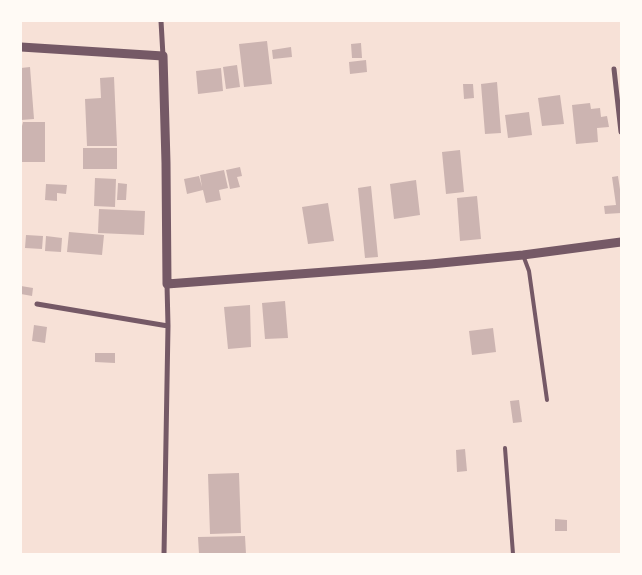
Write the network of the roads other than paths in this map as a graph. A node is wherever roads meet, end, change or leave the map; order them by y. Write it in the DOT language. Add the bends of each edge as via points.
graph roads {
  1 [pos="162,21"];
  2 [pos="21,47"];
  3 [pos="163,56"];
  4 [pos="614,69"];
  5 [pos="621,132"];
  6 [pos="621,242"];
  7 [pos="524,255"];
  8 [pos="167,284"];
  9 [pos="37,304"];
  10 [pos="168,326"];
  11 [pos="546,400"];
  12 [pos="505,448"];
  13 [pos="164,554"];
  14 [pos="512,554"];
  1 -- 3 [label="street"];
  2 -- 3 [label="street"];
  3 -- 8 [label="street"];
  4 -- 5 [label="street"];
  6 -- 7 [label="street"];
  7 -- 8 [label="street"];
  7 -- 11 [label="lane"];
  8 -- 10 [label="street"];
  9 -- 10 [label="street"];
  10 -- 13 [label="street"];
  12 -- 14 [label="lane"];
}
